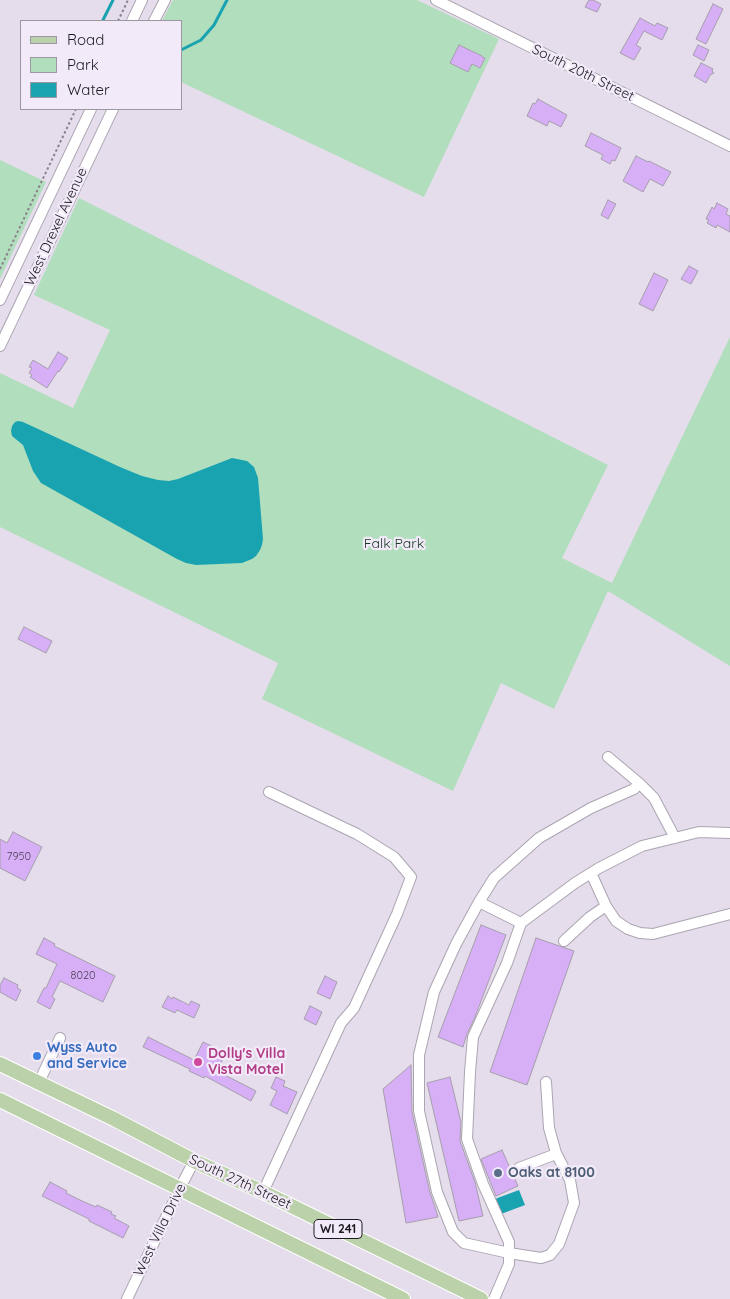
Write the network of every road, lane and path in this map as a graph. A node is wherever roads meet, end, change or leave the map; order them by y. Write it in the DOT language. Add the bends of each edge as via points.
graph roads {
  1 [pos="128,0"];
  2 [pos="142,0"];
  3 [pos="164,0"];
  4 [pos="436,0"];
  5 [pos="118,20"];
  6 [pos="132,20"];
  7 [pos="154,20"];
  8 [pos="76,110"];
  9 [pos="91,110"];
  10 [pos="112,110"];
  11 [pos="730,146"];
  12 [pos="0,269"];
  13 [pos="0,300"];
  14 [pos="4,327"];
  15 [pos="0,346"];
  16 [pos="608,758"];
  17 [pos="639,783"];
  18 [pos="269,792"];
  19 [pos="730,833"];
  20 [pos="675,838"];
  21 [pos="591,872"];
  22 [pos="479,902"];
  23 [pos="606,906"];
  24 [pos="730,914"];
  25 [pos="522,923"];
  26 [pos="564,941"];
  27 [pos="60,1038"];
  28 [pos="0,1064"];
  29 [pos="39,1082"];
  30 [pos="546,1082"];
  31 [pos="0,1100"];
  32 [pos="556,1154"];
  33 [pos="194,1161"];
  34 [pos="518,1168"];
  35 [pos="180,1188"];
  36 [pos="263,1192"];
  37 [pos="509,1253"];
  38 [pos="127,1299"];
  39 [pos="403,1299"];
  40 [pos="482,1299"];
  41 [pos="494,1299"];
  1 -- 5 [label="path"];
  2 -- 6 [label="street"];
  3 -- 7 [label="street"];
  4 -- 11 [label="street, South 20th Street"];
  8 -- 12 [label="path"];
  9 -- 13 [label="street, West Drexel Avenue"];
  10 -- 14 [label="street, West Drexel Avenue"];
  14 -- 15 [label="street, West Drexel Avenue"];
  16 -- 17 [label="street"];
  17 -- 20 [label="street" via="654,798"];
  17 -- 22 [label="street" via="634,789 591,808 539,838 494,878"];
  18 -- 36 [label="street" via="357,834 394,857 411,877 358,1000 341,1023"];
  19 -- 20 [label="street" via="699,832"];
  20 -- 21 [label="street" via="642,846"];
  21 -- 23 [label="street"];
  21 -- 25 [label="street"];
  22 -- 25 [label="street"];
  22 -- 37 [label="street" via="434,992 420,1055 419,1111 437,1192 453,1232 464,1243"];
  23 -- 24 [label="street" via="616,921 628,929 654,934"];
  23 -- 26 [label="street"];
  25 -- 37 [label="street" via="473,1037 467,1139 483,1184 510,1242"];
  27 -- 29 [label="street"];
  28 -- 29 [label="main road, South 27th Street / WI 241"];
  29 -- 33 [label="main road, South 27th Street / WI 241"];
  30 -- 32 [label="street" via="549,1128"];
  31 -- 35 [label="main road, WI 241"];
  32 -- 34 [label="street"];
  32 -- 37 [label="street" via="570,1180 574,1203 559,1244 541,1258"];
  33 -- 35 [label="street, West Villa Drive"];
  33 -- 36 [label="main road, South 27th Street / WI 241"];
  35 -- 38 [label="street, West Villa Drive"];
  35 -- 39 [label="main road, WI 241"];
  36 -- 40 [label="main road, South 27th Street / WI 241"];
  37 -- 41 [label="street" via="509,1264"];
}
